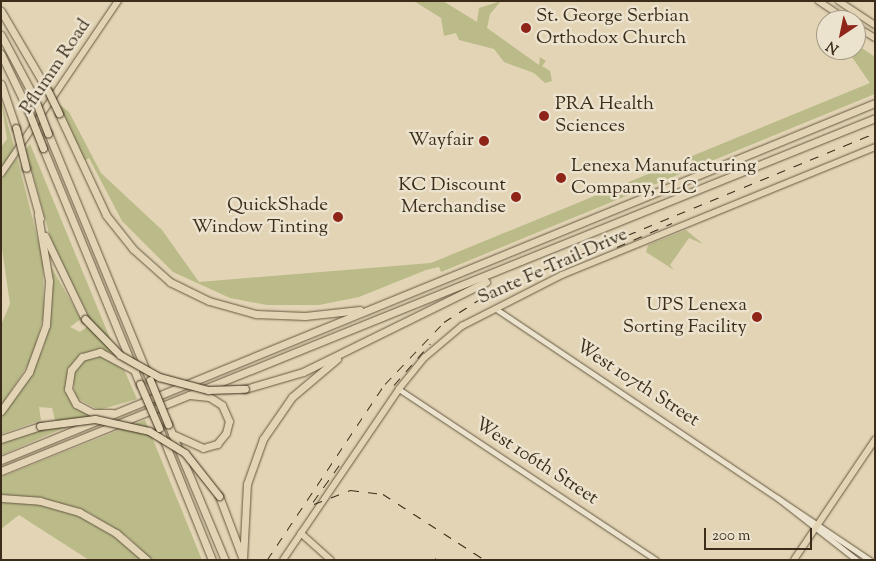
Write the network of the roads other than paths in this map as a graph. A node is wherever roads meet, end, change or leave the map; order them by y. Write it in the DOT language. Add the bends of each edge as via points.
graph roads {
  1 [pos="118,1"];
  2 [pos="819,1"];
  3 [pos="839,1"];
  4 [pos="832,10"];
  5 [pos="1,11"];
  6 [pos="875,25"];
  7 [pos="1,34"];
  8 [pos="1,54"];
  9 [pos="1,84"];
  10 [pos="875,102"];
  11 [pos="875,118"];
  12 [pos="875,147"];
  13 [pos="1,174"];
  14 [pos="38,215"];
  15 [pos="530,260"];
  16 [pos="494,307"];
  17 [pos="370,309"];
  18 [pos="352,348"];
  19 [pos="135,372"];
  20 [pos="399,390"];
  21 [pos="186,395"];
  22 [pos="1,410"];
  23 [pos="116,413"];
  24 [pos="172,434"];
  25 [pos="1,439"];
  26 [pos="875,440"];
  27 [pos="1,460"];
  28 [pos="1,471"];
  29 [pos="1,498"];
  30 [pos="817,526"];
  31 [pos="301,533"];
  32 [pos="147,560"];
  33 [pos="212,560"];
  34 [pos="225,560"];
  35 [pos="243,560"];
  36 [pos="283,560"];
  37 [pos="331,560"];
  38 [pos="656,560"];
  39 [pos="794,560"];
  40 [pos="857,560"];
  41 [pos="870,560"];
  1 -- 13 [label="main road, Pflumm Road"];
  2 -- 4 [label="main road"];
  3 -- 6 [label="main road"];
  5 -- 17 [label="highway, bridge" via="48,91 106,215 133,249 170,282 209,301 256,314 305,316"];
  7 -- 24 [label="highway, bridge" via="34,97"];
  8 -- 19 [label="highway, bridge" via="28,110"];
  9 -- 14 [label="highway, bridge"];
  10 -- 17 [label="highway"];
  11 -- 15 [label="highway"];
  12 -- 16 [label="main road, Sante Fe Trail Drive"];
  14 -- 18 [label="highway, bridge" via="62,278 86,319 120,355 159,377 208,390 245,389 290,378"];
  14 -- 22 [label="highway" via="49,281 46,325 29,372"];
  15 -- 18 [label="highway"];
  15 -- 21 [label="highway"];
  16 -- 20 [label="main road, Sante Fe Trail Drive" via="438,346"];
  16 -- 30 [label="street, West 107th Street" via="764,486"];
  17 -- 23 [label="highway"];
  18 -- 35 [label="highway" via="296,392 263,439 247,484"];
  19 -- 23 [label="highway" via="100,352 82,357 71,370 68,389 76,404 93,413"];
  19 -- 33 [label="highway, bridge"];
  20 -- 31 [label="main road, Sante Fe Trail Drive"];
  20 -- 38 [label="street, West 106th Street"];
  21 -- 24 [label="highway" via="220,402 227,412 228,429 217,444 203,448"];
  21 -- 28 [label="highway"];
  23 -- 27 [label="highway"];
  24 -- 34 [label="highway"];
  25 -- 35 [label="highway, bridge" via="40,426 95,419 149,431 185,453 220,496"];
  26 -- 30 [label="main road"];
  29 -- 32 [label="highway" via="40,501 79,512 116,533"];
  30 -- 39 [label="main road"];
  30 -- 40 [label="street, West 107th Street"];
  30 -- 41 [label="street, West 107th Street"];
  31 -- 36 [label="main road, Sante Fe Trail Drive"];
  31 -- 37 [label="main road"];
}
